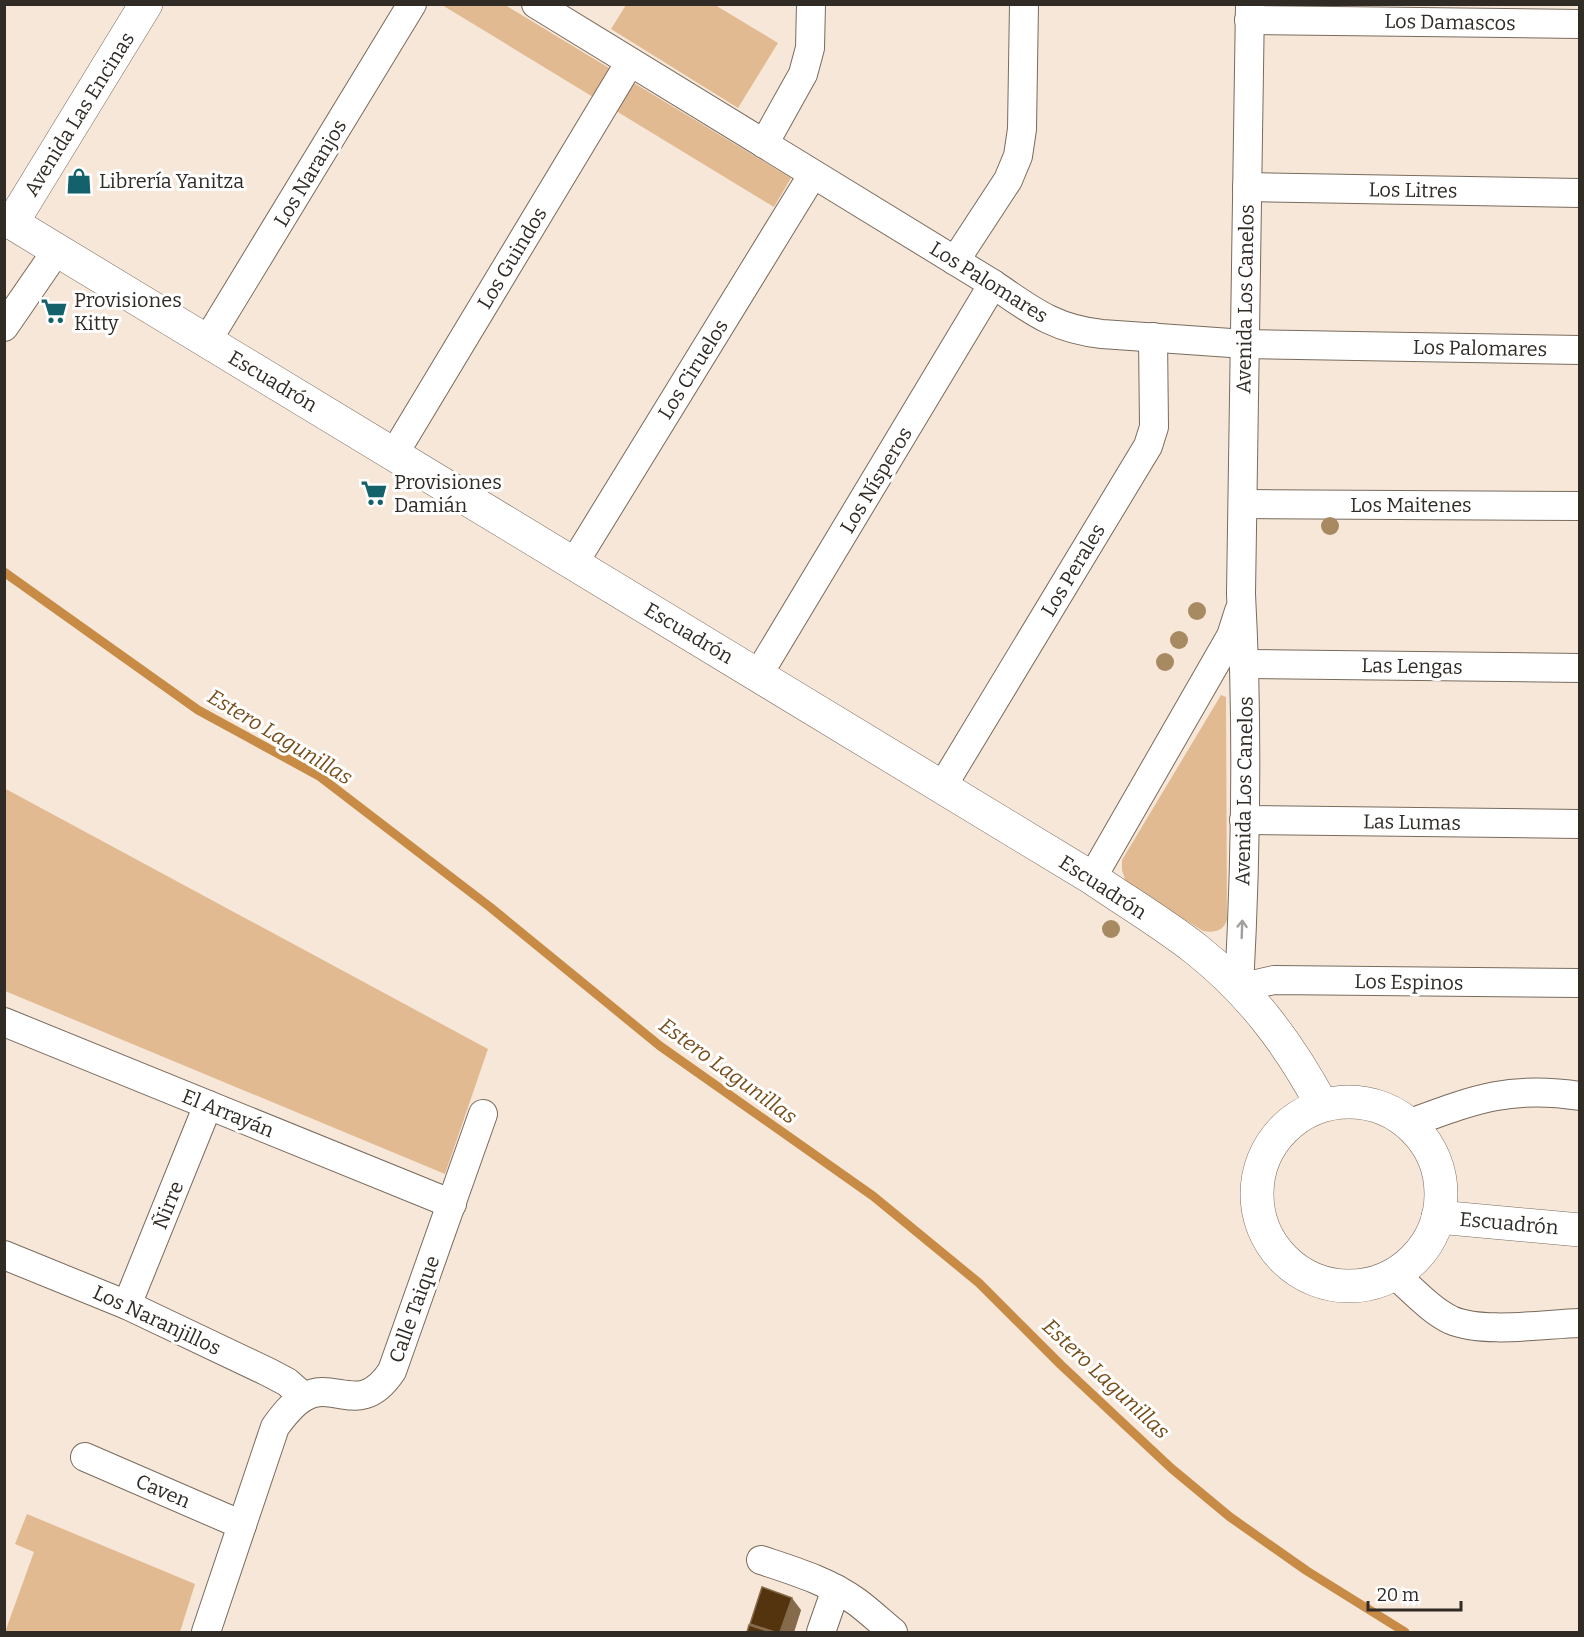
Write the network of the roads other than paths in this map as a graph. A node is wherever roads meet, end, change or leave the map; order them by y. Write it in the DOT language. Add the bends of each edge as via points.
graph roads {
  1 [pos="146,4"];
  2 [pos="412,4"];
  3 [pos="536,4"];
  4 [pos="811,4"];
  5 [pos="1024,4"];
  6 [pos="1249,12"];
  7 [pos="568,13"];
  8 [pos="1469,14"];
  9 [pos="1580,24"];
  10 [pos="630,62"];
  11 [pos="764,144"];
  12 [pos="813,174"];
  13 [pos="1247,187"];
  14 [pos="1580,193"];
  15 [pos="8,220"];
  16 [pos="57,250"];
  17 [pos="955,261"];
  18 [pos="993,284"];
  19 [pos="4,327"];
  20 [pos="1153,337"];
  21 [pos="207,341"];
  22 [pos="1245,344"];
  23 [pos="1580,350"];
  24 [pos="394,454"];
  25 [pos="1243,504"];
  26 [pos="1580,506"];
  27 [pos="574,563"];
  28 [pos="1241,594"];
  29 [pos="1245,664"];
  30 [pos="1580,668"];
  31 [pos="758,675"];
  32 [pos="942,787"];
  33 [pos="1244,820"];
  34 [pos="1580,824"];
  35 [pos="1092,878"];
  36 [pos="1580,983"];
  37 [pos="1239,988"];
  38 [pos="4,1022"];
  39 [pos="1580,1096"];
  40 [pos="208,1105"];
  41 [pos="1322,1105"];
  42 [pos="483,1114"];
  43 [pos="1408,1124"];
  44 [pos="452,1204"];
  45 [pos="1438,1217"];
  46 [pos="1580,1230"];
  47 [pos="4,1255"];
  48 [pos="1394,1274"];
  49 [pos="127,1305"];
  50 [pos="1580,1323"];
  51 [pos="304,1397"];
  52 [pos="84,1457"];
  53 [pos="242,1525"];
  54 [pos="761,1560"];
  55 [pos="836,1589"];
  56 [pos="206,1632"];
  57 [pos="821,1632"];
  58 [pos="893,1632"];
  1 -- 15 [label="street, Avenida Las Encinas"];
  2 -- 21 [label="street, Los Naranjos"];
  3 -- 7 [label="street, Los Palomares"];
  4 -- 11 [label="street" via="810,48 803,74"];
  5 -- 17 [label="street" via="1018,156 1008,180"];
  6 -- 8 [label="street, Los Damascos"];
  6 -- 13 [label="street, Avenida Los Canelos"];
  7 -- 10 [label="street, Los Palomares"];
  8 -- 9 [label="street, Los Damascos"];
  10 -- 11 [label="street, Los Palomares"];
  10 -- 24 [label="street, Los Guindos"];
  11 -- 12 [label="street, Los Palomares"];
  12 -- 17 [label="street, Los Palomares"];
  12 -- 27 [label="street, Los Ciruelos"];
  13 -- 14 [label="street, Los Litres"];
  13 -- 22 [label="street, Avenida Los Canelos"];
  15 -- 16 [label="street, Escuadrón"];
  16 -- 19 [label="street"];
  16 -- 21 [label="street, Escuadrón"];
  17 -- 18 [label="street, Los Palomares"];
  18 -- 20 [label="street, Los Palomares" via="1062,326 1082,332"];
  18 -- 31 [label="street, Los Nísperos"];
  20 -- 22 [label="street, Los Palomares"];
  20 -- 32 [label="street, Los Perales" via="1154,427 1148,446"];
  21 -- 24 [label="street, Escuadrón"];
  22 -- 23 [label="street, Los Palomares"];
  22 -- 25 [label="street, Avenida Los Canelos"];
  24 -- 27 [label="street, Escuadrón"];
  25 -- 26 [label="street, Los Maitenes"];
  25 -- 28 [label="street, Avenida Los Canelos"];
  27 -- 31 [label="street, Escuadrón"];
  28 -- 29 [label="street, Avenida Los Canelos"];
  28 -- 35 [label="street, Avenida Los Canelos" via="1231,636"];
  29 -- 30 [label="street, Las Lengas"];
  29 -- 33 [label="street, Avenida Los Canelos"];
  31 -- 32 [label="street, Escuadrón"];
  32 -- 35 [label="street, Escuadrón"];
  33 -- 34 [label="street, Las Lumas"];
  37 -- 33 [label="street, Avenida Los Canelos, one-way"];
  35 -- 37 [label="street, Escuadrón" via="1197,950"];
  36 -- 37 [label="street, Los Espinos" via="1274,980"];
  37 -- 41 [label="street, Escuadrón" via="1286,1044"];
  38 -- 40 [label="street, El Arrayán"];
  39 -- 43 [label="street" via="1513,1092 1470,1101"];
  40 -- 44 [label="street, El Arrayán"];
  40 -- 49 [label="street, Ñirre"];
  41 -- 43 [label="street, Escuadrón" via="1368,1103"];
  41 -- 48 [label="street, Escuadrón" via="1285,1127 1268,1151 1257,1194 1262,1223 1275,1249 1309,1277 1352,1286"];
  42 -- 44 [label="street, Calle Taique"];
  43 -- 45 [label="street, Escuadrón" via="1430,1150 1437,1166"];
  44 -- 51 [label="street, Calle Taique" via="397,1361 386,1380 378,1388 357,1396 322,1392"];
  45 -- 46 [label="street, Escuadrón"];
  45 -- 48 [label="street, Escuadrón" via="1426,1244"];
  47 -- 49 [label="street, Los Naranjillos"];
  48 -- 50 [label="street" via="1441,1314 1462,1324 1497,1327"];
  49 -- 51 [label="street, Los Naranjillos" via="268,1372"];
  51 -- 53 [label="street" via="275,1427"];
  52 -- 53 [label="street, Caven"];
  53 -- 56 [label="street"];
  54 -- 55 [label="street"];
  55 -- 57 [label="street"];
  55 -- 58 [label="street"];
}
